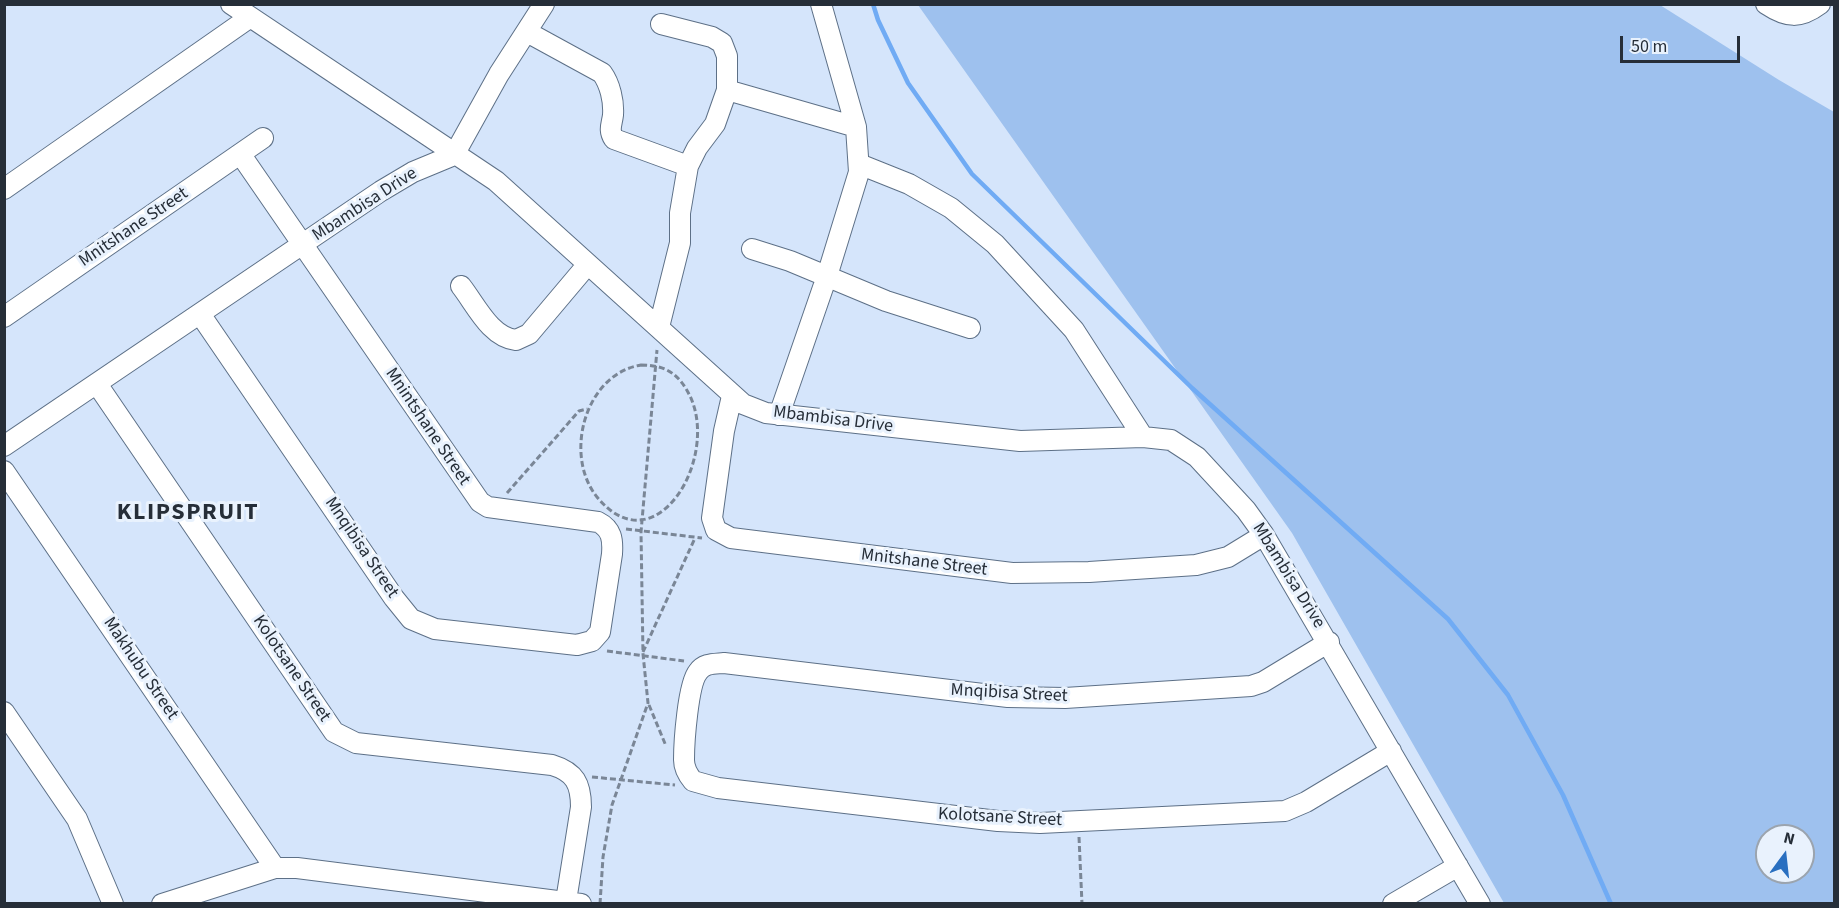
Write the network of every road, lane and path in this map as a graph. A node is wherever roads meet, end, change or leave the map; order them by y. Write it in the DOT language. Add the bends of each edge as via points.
graph roads {
  1 [pos="231,4"];
  2 [pos="544,4"];
  3 [pos="821,4"];
  4 [pos="1766,4"];
  5 [pos="1820,4"];
  6 [pos="249,18"];
  7 [pos="661,24"];
  8 [pos="527,32"];
  9 [pos="727,90"];
  10 [pos="856,127"];
  11 [pos="263,138"];
  12 [pos="240,155"];
  13 [pos="454,155"];
  14 [pos="859,164"];
  15 [pos="688,166"];
  16 [pos="4,189"];
  17 [pos="303,245"];
  18 [pos="752,249"];
  19 [pos="588,264"];
  20 [pos="827,276"];
  21 [pos="461,286"];
  22 [pos="200,314"];
  23 [pos="4,316"];
  24 [pos="659,327"];
  25 [pos="970,328"];
  26 [pos="656,365"];
  27 [pos="97,384"];
  28 [pos="732,396"];
  29 [pos="587,410"];
  30 [pos="779,414"];
  31 [pos="1143,437"];
  32 [pos="4,446"];
  33 [pos="4,471"];
  34 [pos="494,508"];
  35 [pos="643,519"];
  36 [pos="606,526"];
  37 [pos="641,532"];
  38 [pos="720,533"];
  39 [pos="1264,535"];
  40 [pos="695,538"];
  41 [pos="593,638"];
  42 [pos="1329,642"];
  43 [pos="643,654"];
  44 [pos="703,667"];
  45 [pos="648,703"];
  46 [pos="4,712"];
  47 [pos="1391,751"];
  48 [pos="669,753"];
  49 [pos="575,777"];
  50 [pos="622,781"];
  51 [pos="693,781"];
  52 [pos="1078,821"];
  53 [pos="1458,866"];
  54 [pos="275,868"];
  55 [pos="573,902"];
  56 [pos="113,903"];
  57 [pos="162,903"];
  58 [pos="600,903"];
  59 [pos="1082,903"];
  60 [pos="1393,903"];
  61 [pos="1480,903"];
  1 -- 6 [label="street"];
  2 -- 8 [label="street"];
  3 -- 10 [label="street"];
  4 -- 5 [label="street" via="1795,17"];
  6 -- 13 [label="street"];
  6 -- 16 [label="street"];
  7 -- 9 [label="street" via="722,43 727,56"];
  8 -- 13 [label="street"];
  8 -- 15 [label="street" via="602,73 612,102 610,130 614,139"];
  9 -- 10 [label="street"];
  9 -- 15 [label="street" via="715,124"];
  10 -- 14 [label="street"];
  11 -- 12 [label="street, Mnitshane Street"];
  12 -- 17 [label="street, Mnintshane Street"];
  12 -- 23 [label="street, Mnitshane Street"];
  13 -- 17 [label="street, Mbambisa Drive" via="402,178"];
  13 -- 19 [label="street, Mbambisa Drive" via="496,181"];
  14 -- 20 [label="street"];
  14 -- 31 [label="street" via="909,184 951,208 995,244 1074,330"];
  15 -- 24 [label="street" via="680,213 680,243"];
  17 -- 22 [label="street, Mbambisa Drive"];
  17 -- 34 [label="street, Mnintshane Street" via="469,489 480,502"];
  18 -- 20 [label="street"];
  19 -- 21 [label="street" via="529,334 516,340 493,329"];
  19 -- 24 [label="street, Mbambisa Drive"];
  20 -- 25 [label="street" via="886,302"];
  20 -- 30 [label="street"];
  22 -- 27 [label="street, Mbambisa Drive"];
  22 -- 41 [label="street, Mnqibisa Street" via="411,619 435,628 561,645"];
  24 -- 26 [label="path"];
  24 -- 28 [label="street, Mbambisa Drive"];
  26 -- 29 [label="path" via="631,366 612,376"];
  26 -- 35 [label="path"];
  26 -- 35 [label="path" via="673,372 684,384 693,403 698,446 694,465 678,496 661,512"];
  27 -- 32 [label="street, Mbambisa Drive"];
  27 -- 49 [label="street, Kolotsane Street" via="334,732 356,743 552,765"];
  28 -- 30 [label="street, Mbambisa Drive" via="754,409"];
  28 -- 38 [label="street" via="712,518"];
  29 -- 34 [label="path" via="579,411"];
  29 -- 35 [label="path" via="582,448 586,472 597,496 626,518"];
  30 -- 31 [label="street, Mbambisa Drive" via="1020,441"];
  31 -- 39 [label="street, Mbambisa Drive" via="1171,440 1197,457"];
  33 -- 54 [label="street, Makhubu Street"];
  34 -- 36 [label="street, Mnintshane Street"];
  35 -- 37 [label="path"];
  36 -- 37 [label="path"];
  36 -- 41 [label="street" via="613,542 612,554"];
  37 -- 40 [label="path"];
  37 -- 43 [label="path"];
  38 -- 39 [label="street, Mnitshane Street" via="766,544 1012,573 1196,565 1228,557"];
  38 -- 40 [label="path"];
  39 -- 42 [label="street, Mbambisa Drive"];
  40 -- 43 [label="path"];
  41 -- 43 [label="path" via="603,651"];
  42 -- 44 [label="street, Mnqibisa Street" via="1251,686 1065,698 974,694 724,663"];
  42 -- 47 [label="street, Mbambisa Drive"];
  43 -- 44 [label="path"];
  43 -- 45 [label="path"];
  44 -- 51 [label="street" via="692,686 684,761"];
  45 -- 48 [label="path"];
  45 -- 50 [label="path"];
  46 -- 56 [label="street" via="77,819"];
  47 -- 52 [label="street, Kolotsane Street" via="1285,811"];
  47 -- 53 [label="street, Mbambisa Drive"];
  49 -- 50 [label="path"];
  49 -- 55 [label="street" via="581,807"];
  50 -- 51 [label="path" via="668,786"];
  50 -- 58 [label="path" via="612,805"];
  51 -- 52 [label="street, Kolotsane Street" via="718,788 969,819"];
  52 -- 59 [label="path"];
  53 -- 60 [label="street"];
  53 -- 61 [label="street, Mbambisa Drive"];
  54 -- 55 [label="street" via="321,869"];
  54 -- 57 [label="street"];
}
